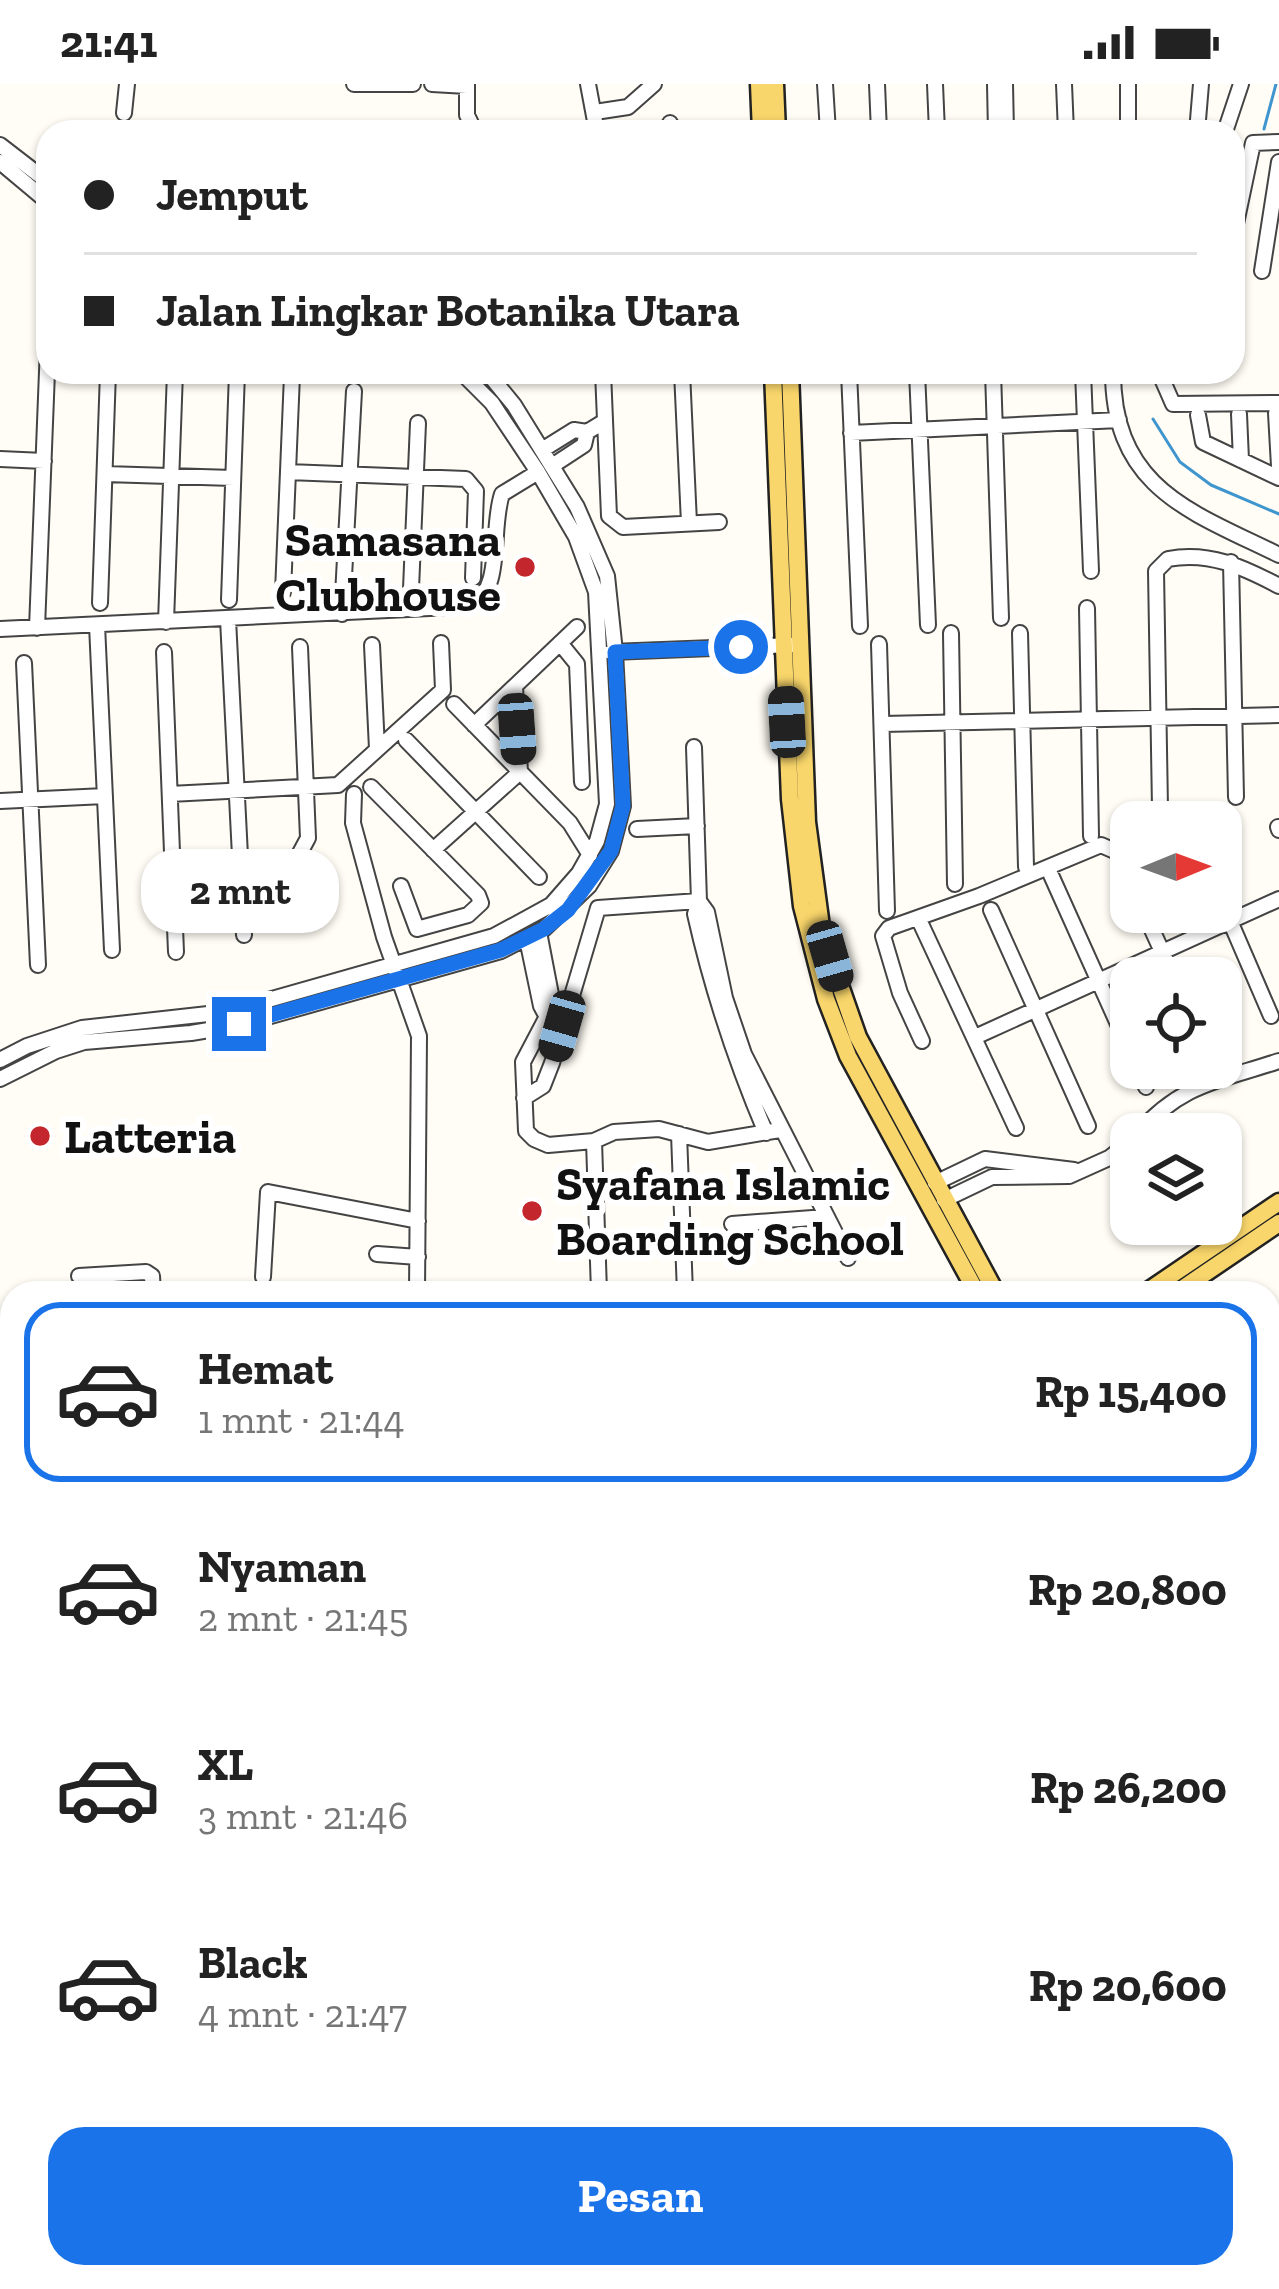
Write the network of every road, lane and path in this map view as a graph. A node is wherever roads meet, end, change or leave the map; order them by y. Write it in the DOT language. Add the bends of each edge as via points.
graph roads {
  1 [pos="127,84"];
  2 [pos="354,84"];
  3 [pos="413,84"];
  4 [pos="432,84"];
  5 [pos="589,84"];
  6 [pos="654,84"];
  7 [pos="760,84"];
  8 [pos="775,84"];
  9 [pos="825,84"];
  10 [pos="877,84"];
  11 [pos="935,84"];
  12 [pos="995,84"];
  13 [pos="1005,84"];
  14 [pos="1064,84"];
  15 [pos="1128,84"];
  16 [pos="1201,84"];
  17 [pos="1241,84"];
  18 [pos="467,85"];
  19 [pos="595,112"];
  20 [pos="124,113"];
  21 [pos="470,120"];
  22 [pos="596,120"];
  23 [pos="761,120"];
  24 [pos="776,120"];
  25 [pos="827,120"];
  26 [pos="878,120"];
  27 [pos="936,120"];
  28 [pos="996,120"];
  29 [pos="1006,120"];
  30 [pos="1066,120"];
  31 [pos="1128,120"];
  32 [pos="1198,120"];
  33 [pos="1229,120"];
  34 [pos="1279,142"];
  35 [pos="0,145"];
  36 [pos="0,162"];
  37 [pos="1279,162"];
  38 [pos="36,173"];
  39 [pos="1245,181"];
  40 [pos="36,192"];
  41 [pos="1262,271"];
  42 [pos="47,384"];
  43 [pos="108,384"];
  44 [pos="175,384"];
  45 [pos="237,384"];
  46 [pos="292,384"];
  47 [pos="472,384"];
  48 [pos="500,384"];
  49 [pos="603,384"];
  50 [pos="683,384"];
  51 [pos="774,384"];
  52 [pos="790,384"];
  53 [pos="848,384"];
  54 [pos="917,384"];
  55 [pos="993,384"];
  56 [pos="1083,384"];
  57 [pos="1114,384"];
  58 [pos="1165,384"];
  59 [pos="354,391"];
  60 [pos="1278,408"];
  61 [pos="1239,414"];
  62 [pos="1198,415"];
  63 [pos="1119,420"];
  64 [pos="605,421"];
  65 [pos="1084,422"];
  66 [pos="418,423"];
  67 [pos="994,428"];
  68 [pos="587,432"];
  69 [pos="918,432"];
  70 [pos="850,433"];
  71 [pos="542,450"];
  72 [pos="0,459"];
  73 [pos="1241,460"];
  74 [pos="44,461"];
  75 [pos="1279,466"];
  76 [pos="289,472"];
  77 [pos="544,472"];
  78 [pos="105,473"];
  79 [pos="350,475"];
  80 [pos="171,476"];
  81 [pos="233,478"];
  82 [pos="416,478"];
  83 [pos="1279,478"];
  84 [pos="719,522"];
  85 [pos="689,524"];
  86 [pos="1279,555"];
  87 [pos="1231,562"];
  88 [pos="1091,571"];
  89 [pos="473,578"];
  90 [pos="1279,586"];
  91 [pos="411,589"];
  92 [pos="284,592"];
  93 [pos="229,600"];
  94 [pos="100,603"];
  95 [pos="1087,608"];
  96 [pos="343,614"];
  97 [pos="1001,618"];
  98 [pos="227,619"];
  99 [pos="166,622"];
  100 [pos="97,625"];
  101 [pos="928,625"];
  102 [pos="860,626"];
  103 [pos="577,627"];
  104 [pos="38,628"];
  105 [pos="0,629"];
  106 [pos="951,633"];
  107 [pos="1020,633"];
  108 [pos="441,643"];
  109 [pos="560,643"];
  110 [pos="879,644"];
  111 [pos="372,645"];
  112 [pos="791,645"];
  113 [pos="300,647"];
  114 [pos="164,652"];
  115 [pos="608,652"];
  116 [pos="24,663"];
  117 [pos="514,687"];
  118 [pos="454,704"];
  119 [pos="1279,715"];
  120 [pos="1234,716"];
  121 [pos="1159,718"];
  122 [pos="1022,719"];
  123 [pos="1090,719"];
  124 [pos="952,721"];
  125 [pos="884,724"];
  126 [pos="474,725"];
  127 [pos="406,740"];
  128 [pos="694,747"];
  129 [pos="377,749"];
  130 [pos="520,772"];
  131 [pos="582,782"];
  132 [pos="370,787"];
  133 [pos="306,788"];
  134 [pos="236,791"];
  135 [pos="170,794"];
  136 [pos="354,794"];
  137 [pos="105,796"];
  138 [pos="1236,797"];
  139 [pos="31,800"];
  140 [pos="0,801"];
  141 [pos="1160,801"];
  142 [pos="476,812"];
  143 [pos="605,815"];
  144 [pos="570,823"];
  145 [pos="697,826"];
  146 [pos="637,829"];
  147 [pos="1091,836"];
  148 [pos="1110,849"];
  149 [pos="433,850"];
  150 [pos="590,855"];
  151 [pos="1026,867"];
  152 [pos="1051,874"];
  153 [pos="538,877"];
  154 [pos="956,884"];
  155 [pos="401,886"];
  156 [pos="1279,899"];
  157 [pos="699,901"];
  158 [pos="887,910"];
  159 [pos="991,910"];
  160 [pos="1242,917"];
  161 [pos="306,920"];
  162 [pos="921,924"];
  163 [pos="1153,933"];
  164 [pos="1206,933"];
  165 [pos="1236,933"];
  166 [pos="244,935"];
  167 [pos="533,935"];
  168 [pos="112,950"];
  169 [pos="176,952"];
  170 [pos="1162,952"];
  171 [pos="1164,957"];
  172 [pos="38,965"];
  173 [pos="393,965"];
  174 [pos="398,982"];
  175 [pos="1100,982"];
  176 [pos="1110,1005"];
  177 [pos="1035,1010"];
  178 [pos="1271,1016"];
  179 [pos="842,1021"];
  180 [pos="191,1025"];
  181 [pos="975,1037"];
  182 [pos="922,1041"];
  183 [pos="0,1060"];
  184 [pos="1279,1061"];
  185 [pos="0,1079"];
  186 [pos="524,1099"];
  187 [pos="1157,1113"];
  188 [pos="1088,1126"];
  189 [pos="1016,1128"];
  190 [pos="773,1131"];
  191 [pos="679,1134"];
  192 [pos="594,1141"];
  193 [pos="1110,1157"];
  194 [pos="939,1192"];
  195 [pos="1279,1202"];
  196 [pos="826,1217"];
  197 [pos="418,1221"];
  198 [pos="1279,1223"];
  199 [pos="732,1224"];
  200 [pos="377,1254"];
  201 [pos="418,1257"];
  202 [pos="848,1258"];
  203 [pos="79,1276"];
  204 [pos="262,1277"];
  205 [pos="152,1281"];
  206 [pos="417,1281"];
  207 [pos="599,1281"];
  208 [pos="685,1281"];
  209 [pos="970,1281"];
  210 [pos="989,1281"];
  211 [pos="1163,1281"];
  212 [pos="1194,1281"];
  1 -- 20 [label="street"];
  2 -- 3 [label="street"];
  4 -- 18 [label="street"];
  5 -- 19 [label="street"];
  6 -- 19 [label="street" via="628,107"];
  7 -- 23 [label="main road"];
  8 -- 24 [label="main road"];
  9 -- 25 [label="street"];
  10 -- 26 [label="street"];
  11 -- 27 [label="street"];
  12 -- 28 [label="street"];
  13 -- 29 [label="street"];
  14 -- 30 [label="street"];
  15 -- 31 [label="street"];
  16 -- 32 [label="street"];
  17 -- 33 [label="street"];
  18 -- 21 [label="street"];
  19 -- 22 [label="street"];
  34 -- 39 [label="street" via="1253,143"];
  35 -- 38 [label="street"];
  36 -- 40 [label="street"];
  37 -- 41 [label="street"];
  42 -- 74 [label="street"];
  43 -- 78 [label="street"];
  44 -- 80 [label="street"];
  45 -- 81 [label="street"];
  46 -- 76 [label="street"];
  47 -- 77 [label="street"];
  48 -- 71 [label="street"];
  49 -- 64 [label="street"];
  50 -- 85 [label="street"];
  51 -- 112 [label="main road"];
  52 -- 112 [label="main road"];
  53 -- 70 [label="street"];
  54 -- 69 [label="street"];
  55 -- 67 [label="street"];
  56 -- 65 [label="street"];
  57 -- 63 [label="street"];
  58 -- 60 [label="street" via="1173,404"];
  59 -- 79 [label="street"];
  60 -- 75 [label="street"];
  61 -- 73 [label="street"];
  62 -- 73 [label="street" via="1203,442"];
  63 -- 65 [label="street"];
  63 -- 86 [label="street" via="1142,469 1167,496"];
  64 -- 68 [label="street"];
  64 -- 85 [label="street" via="614,523"];
  65 -- 67 [label="street"];
  65 -- 88 [label="street"];
  66 -- 82 [label="street"];
  67 -- 69 [label="street"];
  67 -- 97 [label="street"];
  68 -- 71 [label="street" via="574,430"];
  68 -- 77 [label="street" via="584,445"];
  69 -- 70 [label="street"];
  69 -- 101 [label="street"];
  70 -- 102 [label="street"];
  71 -- 77 [label="street"];
  72 -- 74 [label="street"];
  73 -- 83 [label="street"];
  74 -- 104 [label="street"];
  76 -- 79 [label="street"];
  76 -- 92 [label="street"];
  77 -- 96 [label="street" via="500,502 493,580 479,602"];
  77 -- 115 [label="street" via="591,574"];
  78 -- 80 [label="street"];
  78 -- 94 [label="street"];
  79 -- 82 [label="street"];
  79 -- 96 [label="street"];
  80 -- 81 [label="street"];
  80 -- 99 [label="street"];
  81 -- 93 [label="street"];
  82 -- 89 [label="street" via="472,483"];
  82 -- 91 [label="street"];
  84 -- 85 [label="street"];
  87 -- 90 [label="street"];
  87 -- 120 [label="street"];
  87 -- 121 [label="street" via="1181,556 1156,571"];
  95 -- 123 [label="street"];
  96 -- 98 [label="street"];
  98 -- 99 [label="street"];
  98 -- 134 [label="street"];
  99 -- 100 [label="street"];
  100 -- 104 [label="street"];
  100 -- 137 [label="street"];
  103 -- 109 [label="street"];
  104 -- 105 [label="street"];
  106 -- 124 [label="street"];
  107 -- 122 [label="street"];
  108 -- 129 [label="street" via="442,690"];
  109 -- 117 [label="street"];
  109 -- 131 [label="street" via="577,664"];
  110 -- 125 [label="street"];
  111 -- 129 [label="street"];
  112 -- 115 [label="street"];
  112 -- 179 [label="main road" via="794,859 813,955"];
  113 -- 133 [label="street"];
  114 -- 135 [label="street"];
  115 -- 143 [label="street"];
  115 -- 167 [label="street" via="624,787 617,836 589,886"];
  116 -- 139 [label="street"];
  117 -- 126 [label="street"];
  117 -- 130 [label="street"];
  118 -- 126 [label="street"];
  119 -- 120 [label="street"];
  120 -- 121 [label="street"];
  120 -- 138 [label="street"];
  121 -- 123 [label="street"];
  121 -- 141 [label="street"];
  122 -- 123 [label="street"];
  122 -- 124 [label="street"];
  122 -- 151 [label="street"];
  123 -- 147 [label="street"];
  124 -- 125 [label="street"];
  124 -- 154 [label="street"];
  125 -- 158 [label="street"];
  126 -- 130 [label="street"];
  127 -- 142 [label="street"];
  128 -- 145 [label="street"];
  129 -- 133 [label="street" via="338,785"];
  130 -- 142 [label="street"];
  130 -- 144 [label="street"];
  132 -- 149 [label="street"];
  133 -- 134 [label="street"];
  133 -- 161 [label="street" via="308,838 294,864"];
  134 -- 135 [label="street"];
  134 -- 166 [label="street"];
  135 -- 169 [label="street"];
  136 -- 173 [label="street" via="353,823"];
  137 -- 139 [label="street"];
  137 -- 168 [label="street"];
  139 -- 140 [label="street"];
  139 -- 172 [label="street"];
  142 -- 149 [label="street"];
  142 -- 153 [label="street"];
  143 -- 144 [label="street"];
  143 -- 150 [label="street"];
  144 -- 150 [label="street"];
  145 -- 146 [label="street"];
  145 -- 157 [label="street"];
  148 -- 182 [label="street" via="1101,845 889,928 886,952"];
  149 -- 155 [label="street" via="481,903 468,915 417,929"];
  150 -- 173 [label="street" via="551,904 521,925"];
  152 -- 175 [label="street"];
  156 -- 160 [label="street"];
  157 -- 186 [label="street" via="598,908 552,1064 543,1086"];
  157 -- 190 [label="street" via="695,914 715,1000 734,1059"];
  159 -- 177 [label="street"];
  162 -- 181 [label="street"];
  163 -- 170 [label="street"];
  164 -- 170 [label="street"];
  165 -- 178 [label="street"];
  167 -- 174 [label="street"];
  167 -- 186 [label="street" via="553,1005 523,1062"];
  170 -- 171 [label="street"];
  170 -- 175 [label="street"];
  173 -- 174 [label="street"];
  173 -- 180 [label="street"];
  174 -- 180 [label="street" via="239,1024"];
  174 -- 197 [label="street" via="419,1036"];
  175 -- 176 [label="street"];
  175 -- 177 [label="street"];
  177 -- 181 [label="street"];
  177 -- 188 [label="street"];
  179 -- 194 [label="main road"];
  179 -- 209 [label="main road" via="871,1100"];
  180 -- 183 [label="street" via="82,1028"];
  180 -- 185 [label="street" via="84,1042"];
  181 -- 189 [label="street"];
  184 -- 187 [label="street" via="1234,1071"];
  186 -- 192 [label="street" via="534,1139"];
  190 -- 191 [label="street" via="708,1142"];
  190 -- 196 [label="street"];
  191 -- 192 [label="street" via="614,1132"];
  191 -- 208 [label="street"];
  192 -- 207 [label="street"];
  193 -- 194 [label="street" via="1085,1170 985,1159"];
  194 -- 210 [label="main road"];
  195 -- 211 [label="main road"];
  196 -- 199 [label="street"];
  196 -- 202 [label="street"];
  197 -- 201 [label="street"];
  197 -- 204 [label="street" via="268,1192"];
  198 -- 212 [label="main road"];
  200 -- 201 [label="street"];
  201 -- 206 [label="street"];
  203 -- 205 [label="street" via="146,1272"];
}
